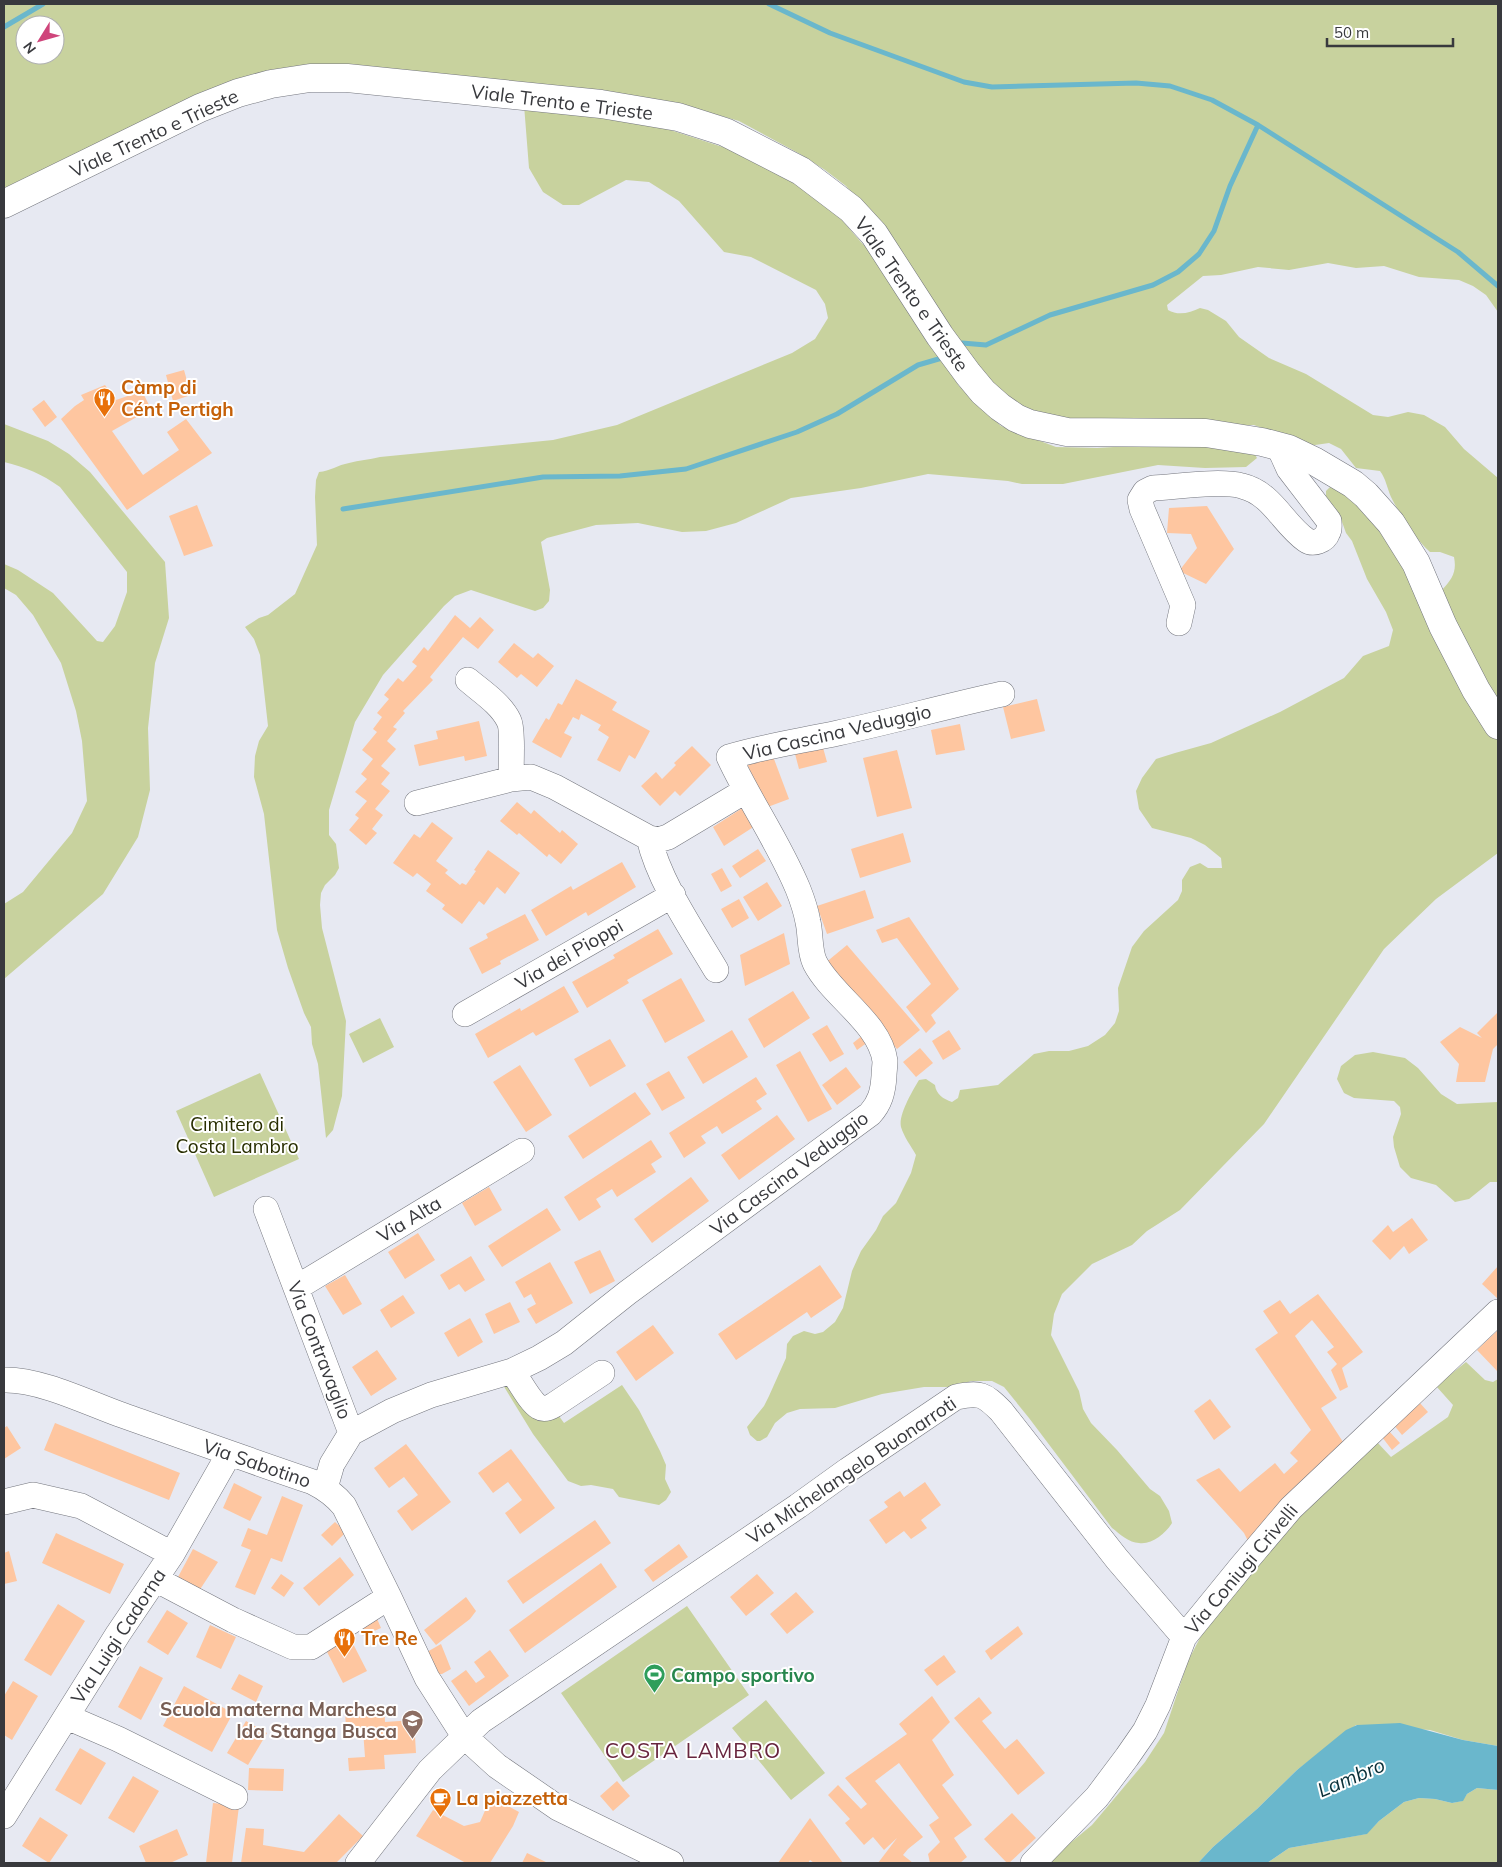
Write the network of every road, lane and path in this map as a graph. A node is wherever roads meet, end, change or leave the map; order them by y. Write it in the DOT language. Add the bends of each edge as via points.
graph roads {
  1 [pos="4,204"];
  2 [pos="1279,446"];
  3 [pos="1178,623"];
  4 [pos="468,680"];
  5 [pos="1002,694"];
  6 [pos="1498,725"];
  7 [pos="511,779"];
  8 [pos="745,791"];
  9 [pos="417,803"];
  10 [pos="649,838"];
  11 [pos="673,894"];
  12 [pos="716,970"];
  13 [pos="465,1014"];
  14 [pos="522,1151"];
  15 [pos="266,1209"];
  16 [pos="296,1288"];
  17 [pos="1498,1312"];
  18 [pos="512,1371"];
  19 [pos="602,1373"];
  20 [pos="4,1379"];
  21 [pos="351,1433"];
  22 [pos="229,1454"];
  23 [pos="325,1488"];
  24 [pos="4,1502"];
  25 [pos="172,1554"];
  26 [pos="155,1579"];
  27 [pos="389,1597"];
  28 [pos="1184,1637"];
  29 [pos="67,1717"];
  30 [pos="464,1736"];
  31 [pos="235,1797"];
  32 [pos="6,1806"];
  33 [pos="662,1859"];
  34 [pos="358,1863"];
  35 [pos="1033,1863"];
  1 -- 2 [label="main road, Viale Trento e Trieste" via="200,108 271,84 310,78 433,86 601,104 678,117 725,132 770,154 801,171 851,209 874,234 968,374 983,392 1016,418 1067,432 1206,433"];
  2 -- 3 [label="street" via="1289,469 1329,521 1329,531 1316,542 1307,541 1256,491 1241,486 1153,488 1140,500 1183,605"];
  2 -- 6 [label="main road, Viale Trento e Trieste" via="1314,461 1353,484 1391,522 1416,563 1476,690"];
  4 -- 7 [label="street" via="497,704 509,721"];
  5 -- 8 [label="street, Via Cascina Veduggio" via="729,758"];
  7 -- 9 [label="street"];
  7 -- 10 [label="street" via="531,777 555,787"];
  8 -- 10 [label="street" via="668,837"];
  8 -- 18 [label="street, Via Cascina Veduggio" via="798,889 814,962 879,1041 885,1061 882,1096 861,1123 627,1293 564,1343"];
  10 -- 11 [label="street" via="653,856"];
  11 -- 12 [label="street"];
  11 -- 13 [label="street, Via dei Pioppi"];
  14 -- 16 [label="street, Via Alta"];
  15 -- 16 [label="street, Via Contravaglio"];
  16 -- 21 [label="street, Via Contravaglio"];
  17 -- 28 [label="street, Via Coniugi Crivelli" via="1291,1508"];
  18 -- 19 [label="street" via="539,1408 546,1409"];
  18 -- 21 [label="street, Via Cascina Veduggio" via="431,1395"];
  20 -- 22 [label="street, Via Sabotino" via="47,1388"];
  21 -- 23 [label="street, Via Contravaglio" via="332,1464"];
  22 -- 23 [label="street, Via Sabotino"];
  22 -- 25 [label="street, Via Luigi Cadorna"];
  23 -- 27 [label="street, Via Sabotino" via="344,1506"];
  24 -- 25 [label="street" via="34,1495 81,1506"];
  25 -- 26 [label="street, Via Luigi Cadorna"];
  26 -- 27 [label="street" via="292,1647 310,1646"];
  26 -- 29 [label="street, Via Luigi Cadorna"];
  27 -- 30 [label="street, Via Sabotino" via="427,1678"];
  28 -- 30 [label="street, Via Michelangelo Buonarroti" via="1117,1559 1001,1411 988,1398 973,1393 956,1397 481,1721"];
  28 -- 35 [label="street, Via Coniugi Crivelli" via="1145,1731 1097,1797"];
  29 -- 31 [label="street"];
  29 -- 32 [label="street, Via Luigi Cadorna"];
  30 -- 33 [label="street, Via Sabotino" via="497,1766 558,1808"];
  30 -- 34 [label="street, Via Michelangelo Buonarroti" via="430,1770"];
}
